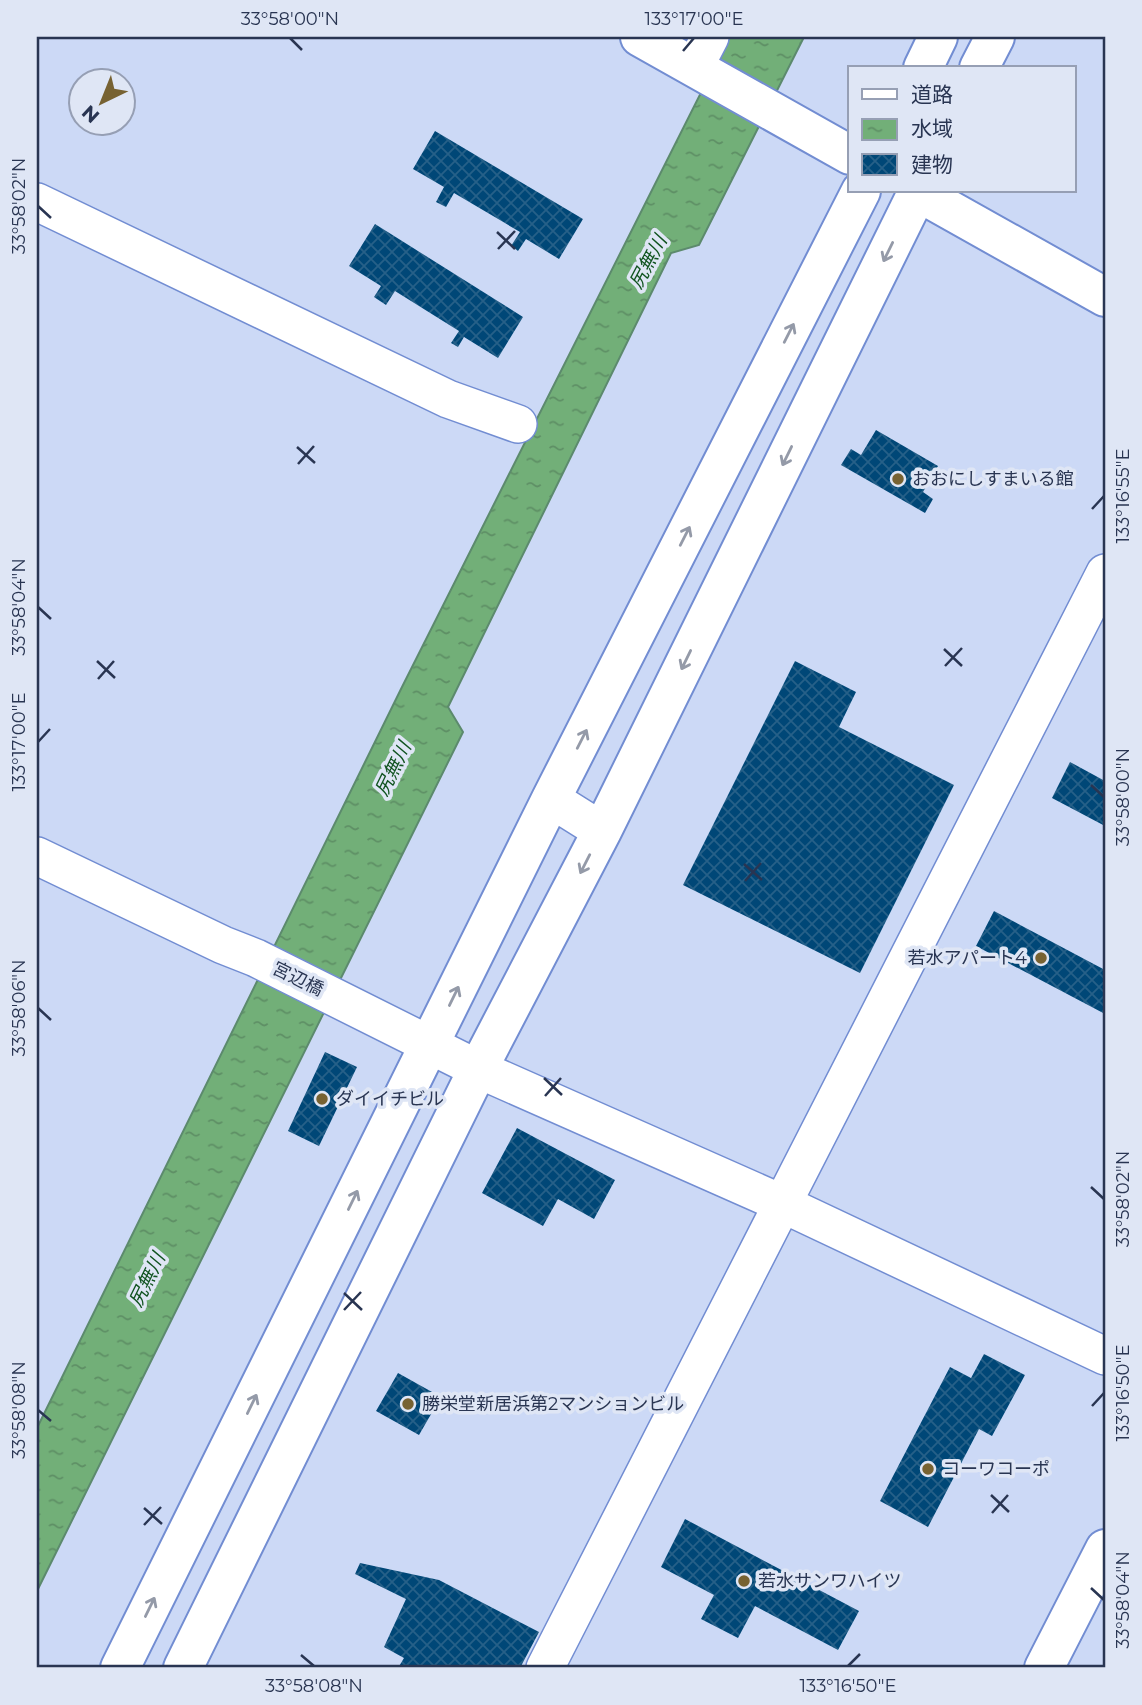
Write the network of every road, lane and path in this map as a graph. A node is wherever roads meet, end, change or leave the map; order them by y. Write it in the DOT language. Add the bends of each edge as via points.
graph roads {
  1 [pos="640,37"];
  2 [pos="938,37"];
  3 [pos="995,37"];
  4 [pos="704,59"];
  5 [pos="924,66"];
  6 [pos="980,66"];
  7 [pos="848,154"];
  8 [pos="860,192"];
  9 [pos="917,192"];
  10 [pos="919,192"];
  11 [pos="37,202"];
  12 [pos="1105,297"];
  13 [pos="518,424"];
  14 [pos="1105,573"];
  15 [pos="551,799"];
  16 [pos="601,831"];
  17 [pos="37,856"];
  18 [pos="430,1046"];
  19 [pos="478,1069"];
  20 [pos="783,1204"];
  21 [pos="1105,1356"];
  22 [pos="1105,1549"];
  23 [pos="120,1668"];
  24 [pos="183,1668"];
  25 [pos="545,1668"];
  26 [pos="1044,1668"];
  1 -- 4 [label="street"];
  2 -- 5 [label="street"];
  3 -- 6 [label="street"];
  4 -- 7 [label="street" via="776,112"];
  15 -- 8 [label="street, one-way"];
  9 -- 16 [label="street, one-way"];
  10 -- 12 [label="street"];
  11 -- 13 [label="street" via="448,399"];
  14 -- 20 [label="street"];
  15 -- 16 [label="street"];
  18 -- 15 [label="street, one-way"];
  16 -- 19 [label="street, one-way"];
  17 -- 18 [label="street, 宮辺橋"];
  18 -- 19 [label="street, 宮辺橋"];
  23 -- 18 [label="street, one-way"];
  19 -- 20 [label="street, 宮辺橋"];
  19 -- 24 [label="street"];
  20 -- 21 [label="street, 宮辺橋"];
  20 -- 25 [label="street"];
  22 -- 26 [label="street"];
}
